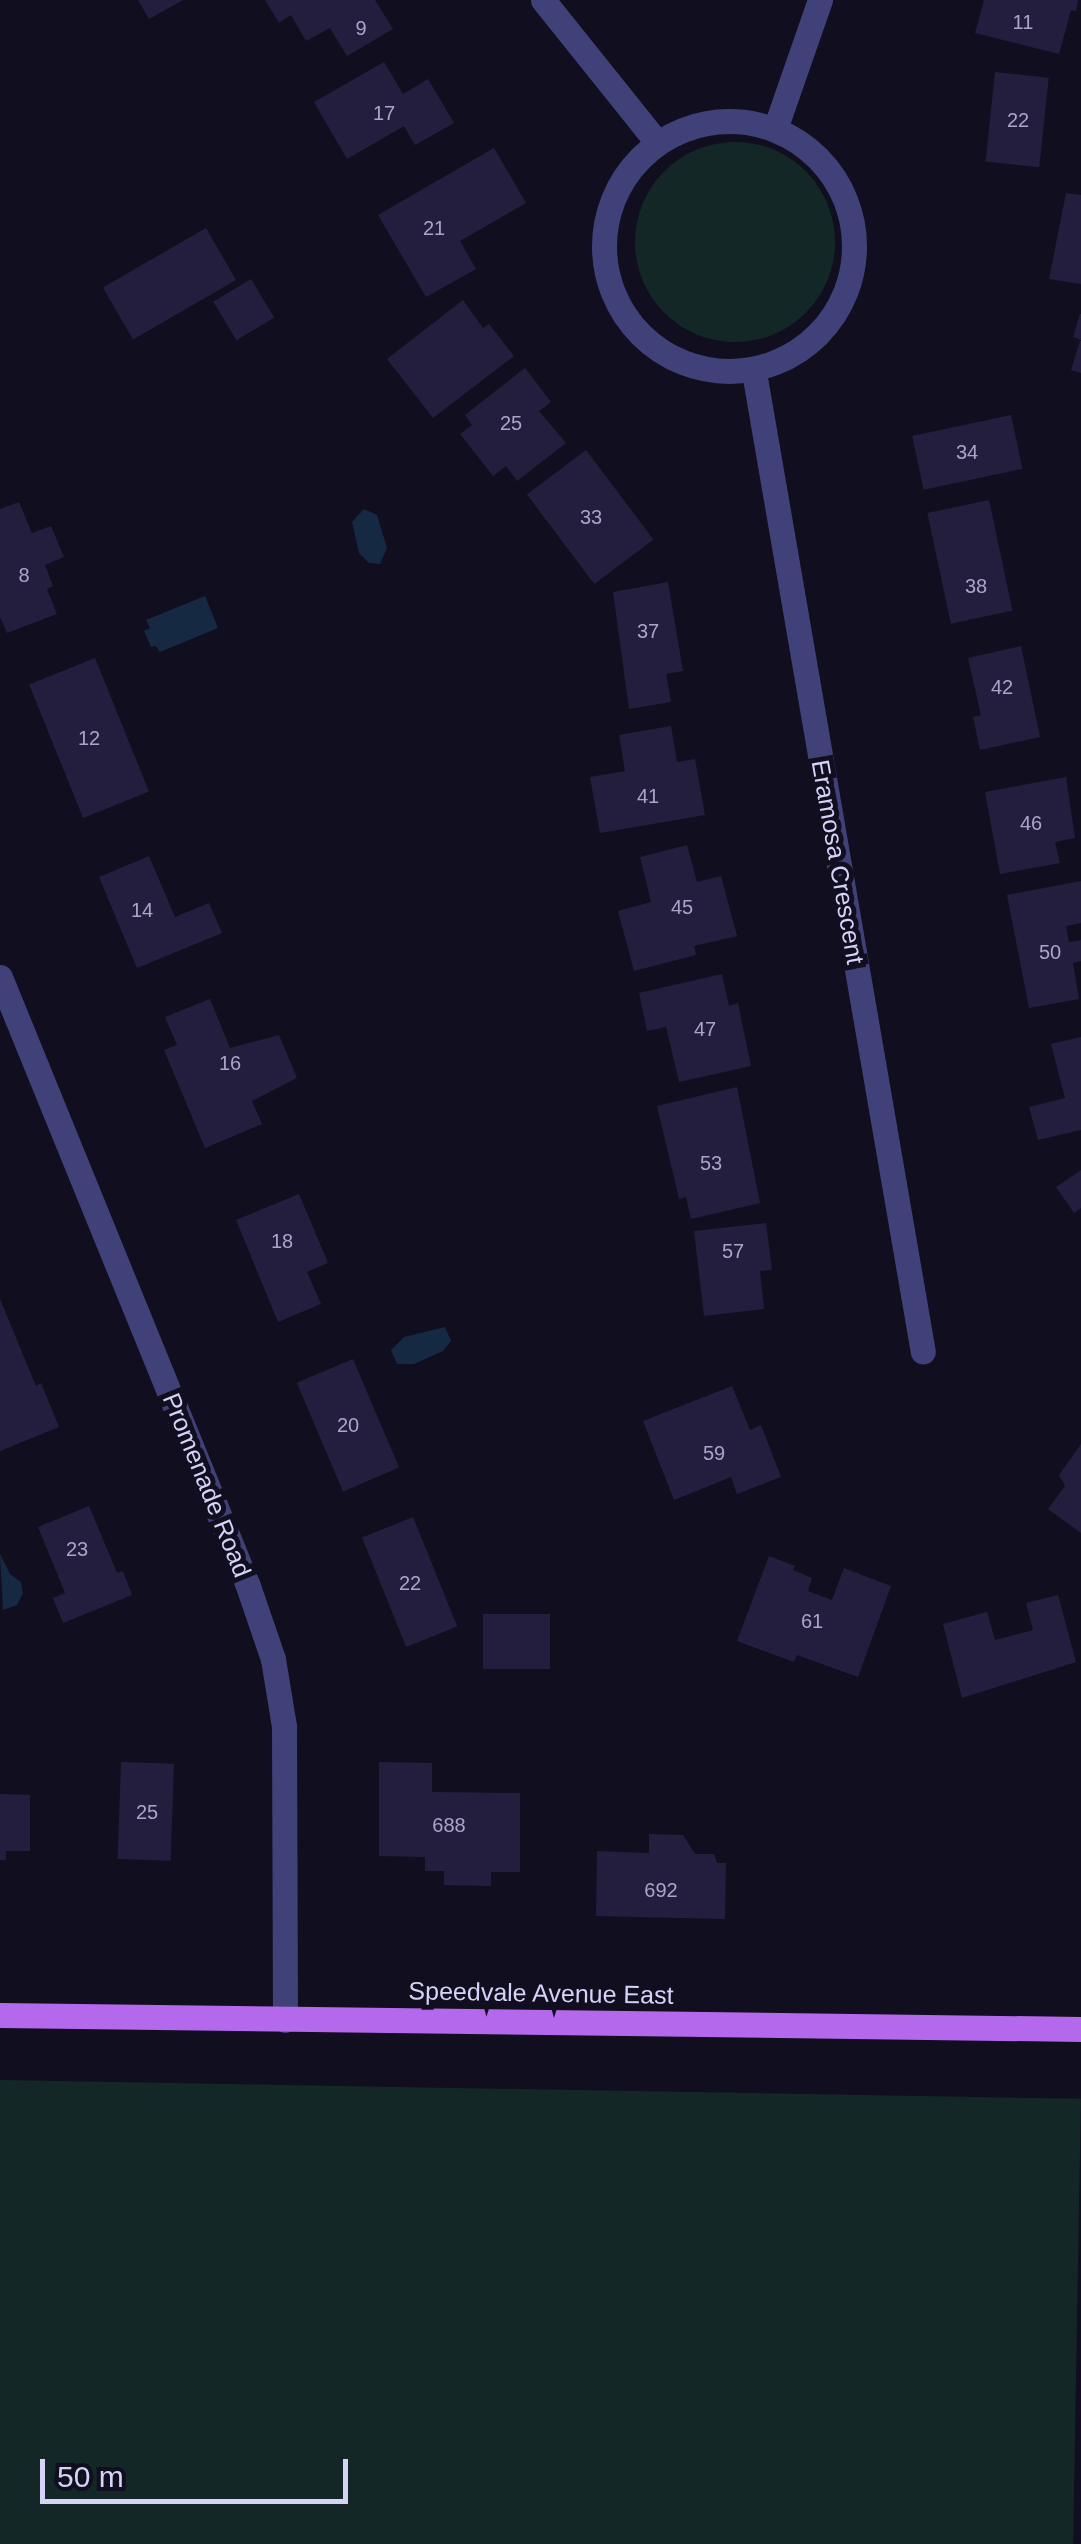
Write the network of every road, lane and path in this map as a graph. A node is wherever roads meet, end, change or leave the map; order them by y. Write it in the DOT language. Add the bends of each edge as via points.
graph roads {
  1 [pos="544,0"];
  2 [pos="820,0"];
  3 [pos="774,128"];
  4 [pos="656,142"];
  5 [pos="754,372"];
  6 [pos="0,977"];
  7 [pos="923,1352"];
  8 [pos="0,2015"];
  9 [pos="285,2020"];
  10 [pos="1081,2029"];
  1 -- 4 [label="street"];
  2 -- 3 [label="street"];
  3 -- 4 [label="street" via="734,120 694,124"];
  3 -- 5 [label="street" via="810,150 837,181 852,221 854,262 842,302 817,336"];
  4 -- 5 [label="street" via="622,176 604,222 604,270 616,300 657,350 701,370"];
  5 -- 7 [label="street, Eramosa Crescent"];
  6 -- 9 [label="street, Promenade Road" via="273,1659 284,1726"];
  8 -- 9 [label="main road, Speedvale Avenue East"];
  9 -- 10 [label="main road, Speedvale Avenue East"];
}
